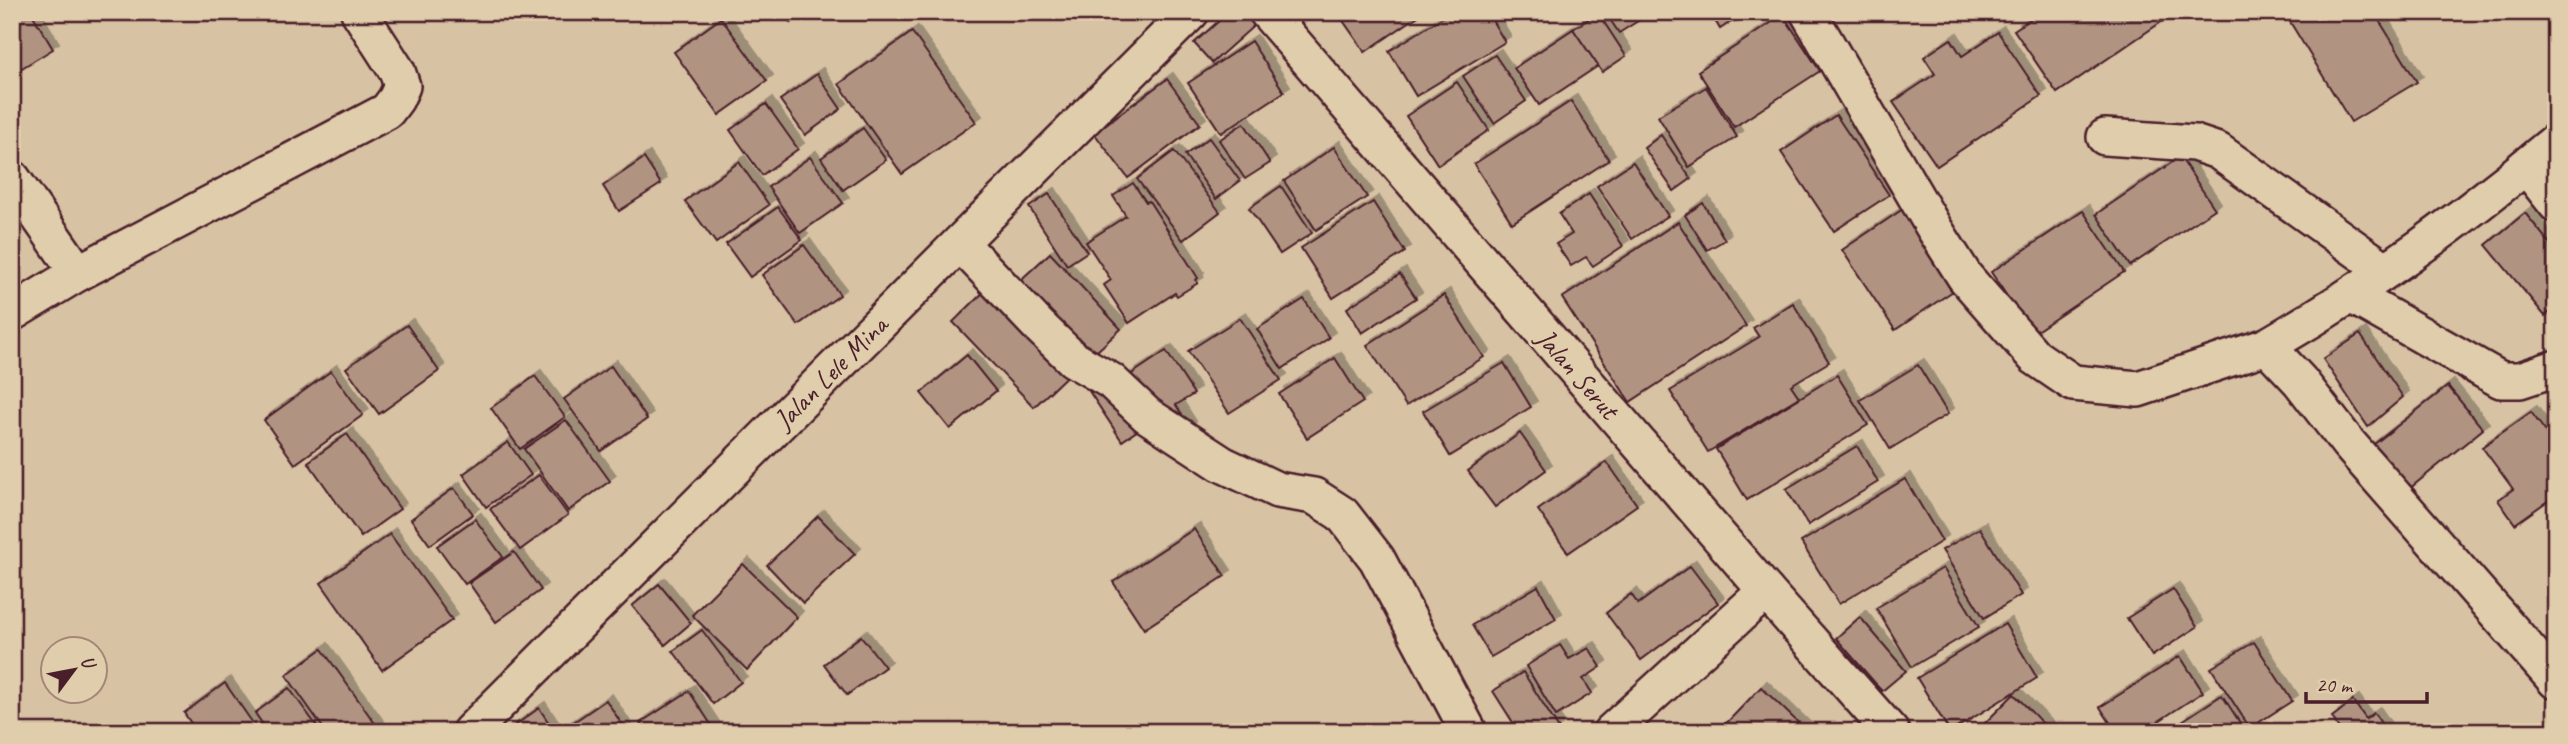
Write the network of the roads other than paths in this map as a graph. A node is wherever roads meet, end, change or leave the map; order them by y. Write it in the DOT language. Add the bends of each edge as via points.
graph roads {
  1 [pos="359,12"];
  2 [pos="1191,12"];
  3 [pos="1267,12"];
  4 [pos="1808,12"];
  5 [pos="2105,137"];
  6 [pos="2556,141"];
  7 [pos="2526,166"];
  8 [pos="12,178"];
  9 [pos="2556,204"];
  10 [pos="960,243"];
  11 [pos="2385,270"];
  12 [pos="78,273"];
  13 [pos="2351,295"];
  14 [pos="12,313"];
  15 [pos="2267,346"];
  16 [pos="2556,368"];
  17 [pos="1766,591"];
  18 [pos="2556,681"];
  19 [pos="470,732"];
  20 [pos="1469,732"];
  21 [pos="1611,732"];
  22 [pos="1891,732"];
  1 -- 12 [label="street" via="402,86 387,111"];
  2 -- 10 [label="street, Jalan Lele Mina"];
  3 -- 17 [label="street, Jalan Serut"];
  4 -- 15 [label="street" via="1965,277 2035,357 2074,383 2138,389"];
  5 -- 11 [label="street" via="2194,143 2218,151"];
  6 -- 7 [label="street"];
  7 -- 9 [label="street"];
  7 -- 11 [label="street"];
  8 -- 12 [label="street"];
  10 -- 19 [label="street, Jalan Lele Mina"];
  10 -- 20 [label="street" via="1073,359 1111,381 1147,415 1222,464 1277,490 1314,496 1342,514 1377,559"];
  11 -- 13 [label="street"];
  12 -- 14 [label="street"];
  13 -- 15 [label="street"];
  13 -- 16 [label="street" via="2501,380 2521,380"];
  15 -- 18 [label="street"];
  17 -- 21 [label="street"];
  17 -- 22 [label="street, Jalan Serut"];
}
